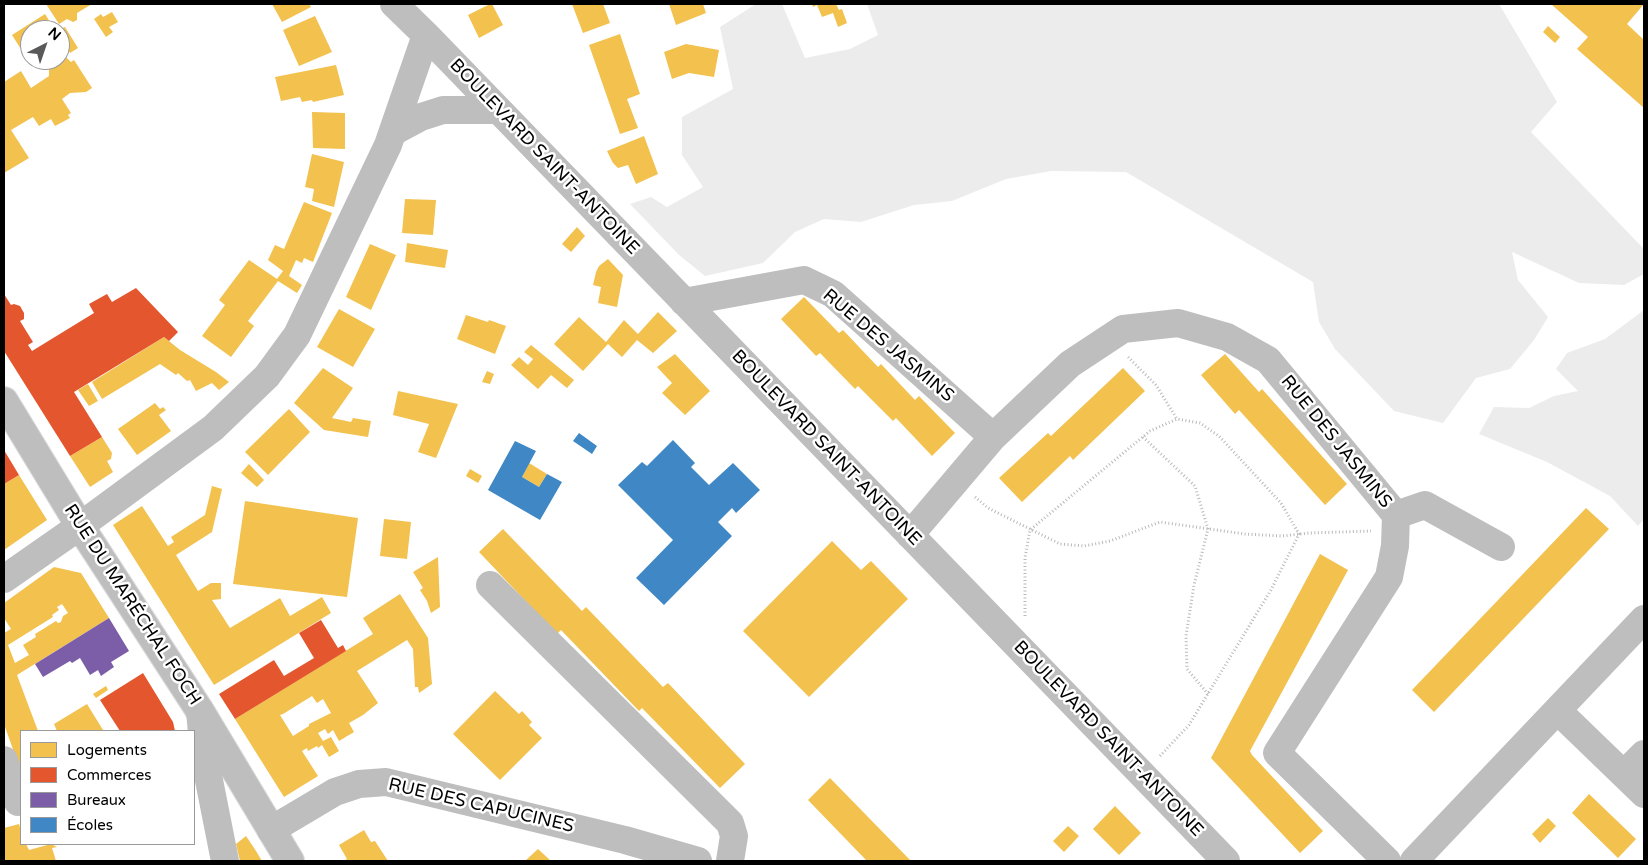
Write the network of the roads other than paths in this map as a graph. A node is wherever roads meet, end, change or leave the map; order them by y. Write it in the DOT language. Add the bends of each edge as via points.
graph roads {
  1 [pos="394,4"];
  2 [pos="426,35"];
  3 [pos="498,110"];
  4 [pos="393,132"];
  5 [pos="684,302"];
  6 [pos="4,401"];
  7 [pos="993,437"];
  8 [pos="1396,515"];
  9 [pos="80,526"];
  10 [pos="910,535"];
  11 [pos="1500,547"];
  12 [pos="4,578"];
  13 [pos="490,585"];
  14 [pos="1644,619"];
  15 [pos="200,711"];
  16 [pos="1558,711"];
  17 [pos="1644,754"];
  18 [pos="4,760"];
  19 [pos="1624,774"];
  20 [pos="1644,794"];
  21 [pos="18,802"];
  22 [pos="271,830"];
  23 [pos="225,861"];
  24 [pos="290,861"];
  25 [pos="698,861"];
  26 [pos="730,861"];
  27 [pos="1226,861"];
  28 [pos="1386,861"];
  29 [pos="1414,861"];
  1 -- 2 [label="street, BOULEVARD SAINT-ANTOINE"];
  2 -- 3 [label="street, BOULEVARD SAINT-ANTOINE"];
  2 -- 4 [label="street"];
  3 -- 4 [label="street" via="443,110"];
  3 -- 5 [label="street, BOULEVARD SAINT-ANTOINE"];
  4 -- 9 [label="street" via="297,335 267,376 213,428"];
  5 -- 7 [label="street, RUE DES JASMINS" via="804,280 833,294"];
  5 -- 10 [label="street, BOULEVARD SAINT-ANTOINE"];
  6 -- 9 [label="street, RUE DU MARÉCHAL FOCH"];
  7 -- 8 [label="street, RUE DES JASMINS" via="1070,364 1123,329 1178,323 1227,337 1268,360"];
  7 -- 10 [label="street, RUE DES JASMINS"];
  8 -- 11 [label="street" via="1425,505"];
  8 -- 28 [label="street, RUE DES JASMINS" via="1395,546 1389,576 1277,754"];
  9 -- 12 [label="street"];
  9 -- 15 [label="street, RUE DU MARÉCHAL FOCH"];
  10 -- 27 [label="street, BOULEVARD SAINT-ANTOINE"];
  13 -- 26 [label="street" via="730,823 734,836"];
  14 -- 16 [label="street"];
  15 -- 22 [label="street, RUE DU MARÉCHAL FOCH"];
  15 -- 23 [label="street" via="204,755"];
  16 -- 19 [label="street"];
  16 -- 29 [label="street"];
  17 -- 19 [label="street"];
  18 -- 21 [label="street"];
  19 -- 20 [label="street"];
  22 -- 24 [label="street, RUE DU MARÉCHAL FOCH"];
  22 -- 25 [label="street, RUE DES CAPUCINES" via="335,792 359,784 386,782"];
}
